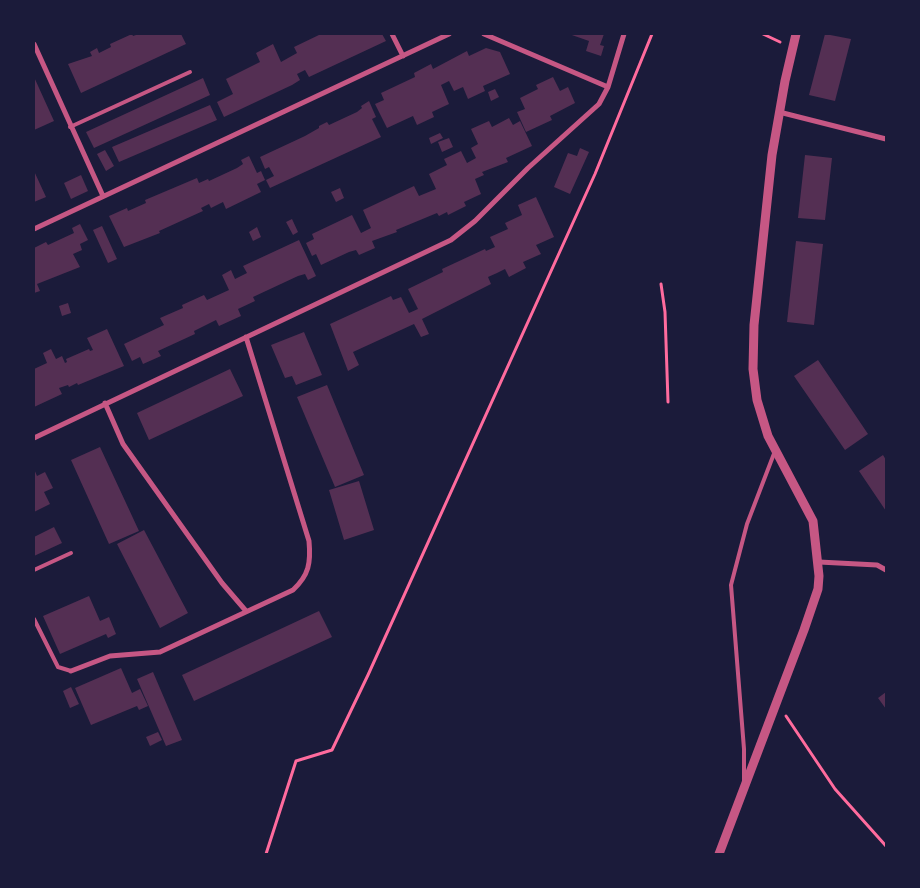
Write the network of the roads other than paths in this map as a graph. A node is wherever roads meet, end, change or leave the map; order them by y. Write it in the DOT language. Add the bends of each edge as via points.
graph roads {
  1 [pos="392,34"];
  2 [pos="449,34"];
  3 [pos="484,34"];
  4 [pos="624,34"];
  5 [pos="796,34"];
  6 [pos="34,44"];
  7 [pos="403,56"];
  8 [pos="190,72"];
  9 [pos="608,87"];
  10 [pos="779,112"];
  11 [pos="70,127"];
  12 [pos="886,139"];
  13 [pos="103,196"];
  14 [pos="34,229"];
  15 [pos="246,337"];
  16 [pos="105,403"];
  17 [pos="34,438"];
  18 [pos="775,451"];
  19 [pos="71,553"];
  20 [pos="819,562"];
  21 [pos="34,570"];
  22 [pos="886,570"];
  23 [pos="246,611"];
  24 [pos="34,619"];
  25 [pos="71,671"];
  26 [pos="744,789"];
  27 [pos="719,854"];
  1 -- 7 [label="street"];
  2 -- 7 [label="street"];
  3 -- 9 [label="street"];
  4 -- 9 [label="street"];
  5 -- 10 [label="street"];
  6 -- 11 [label="street"];
  7 -- 13 [label="street"];
  8 -- 11 [label="lane"];
  9 -- 15 [label="street" via="599,104 451,240"];
  10 -- 12 [label="street"];
  10 -- 18 [label="street" via="752,352 757,400"];
  11 -- 13 [label="street"];
  13 -- 14 [label="street"];
  15 -- 16 [label="street"];
  15 -- 23 [label="street" via="309,541 310,568 293,590"];
  16 -- 17 [label="street"];
  16 -- 23 [label="street" via="123,444 222,583"];
  18 -- 20 [label="street" via="810,512"];
  18 -- 26 [label="lane" via="748,524 731,585 744,749"];
  19 -- 21 [label="lane"];
  20 -- 22 [label="street" via="878,565"];
  20 -- 26 [label="street" via="818,589"];
  23 -- 25 [label="street" via="160,652 110,656"];
  24 -- 25 [label="lane" via="58,667"];
  26 -- 27 [label="street"];
}
